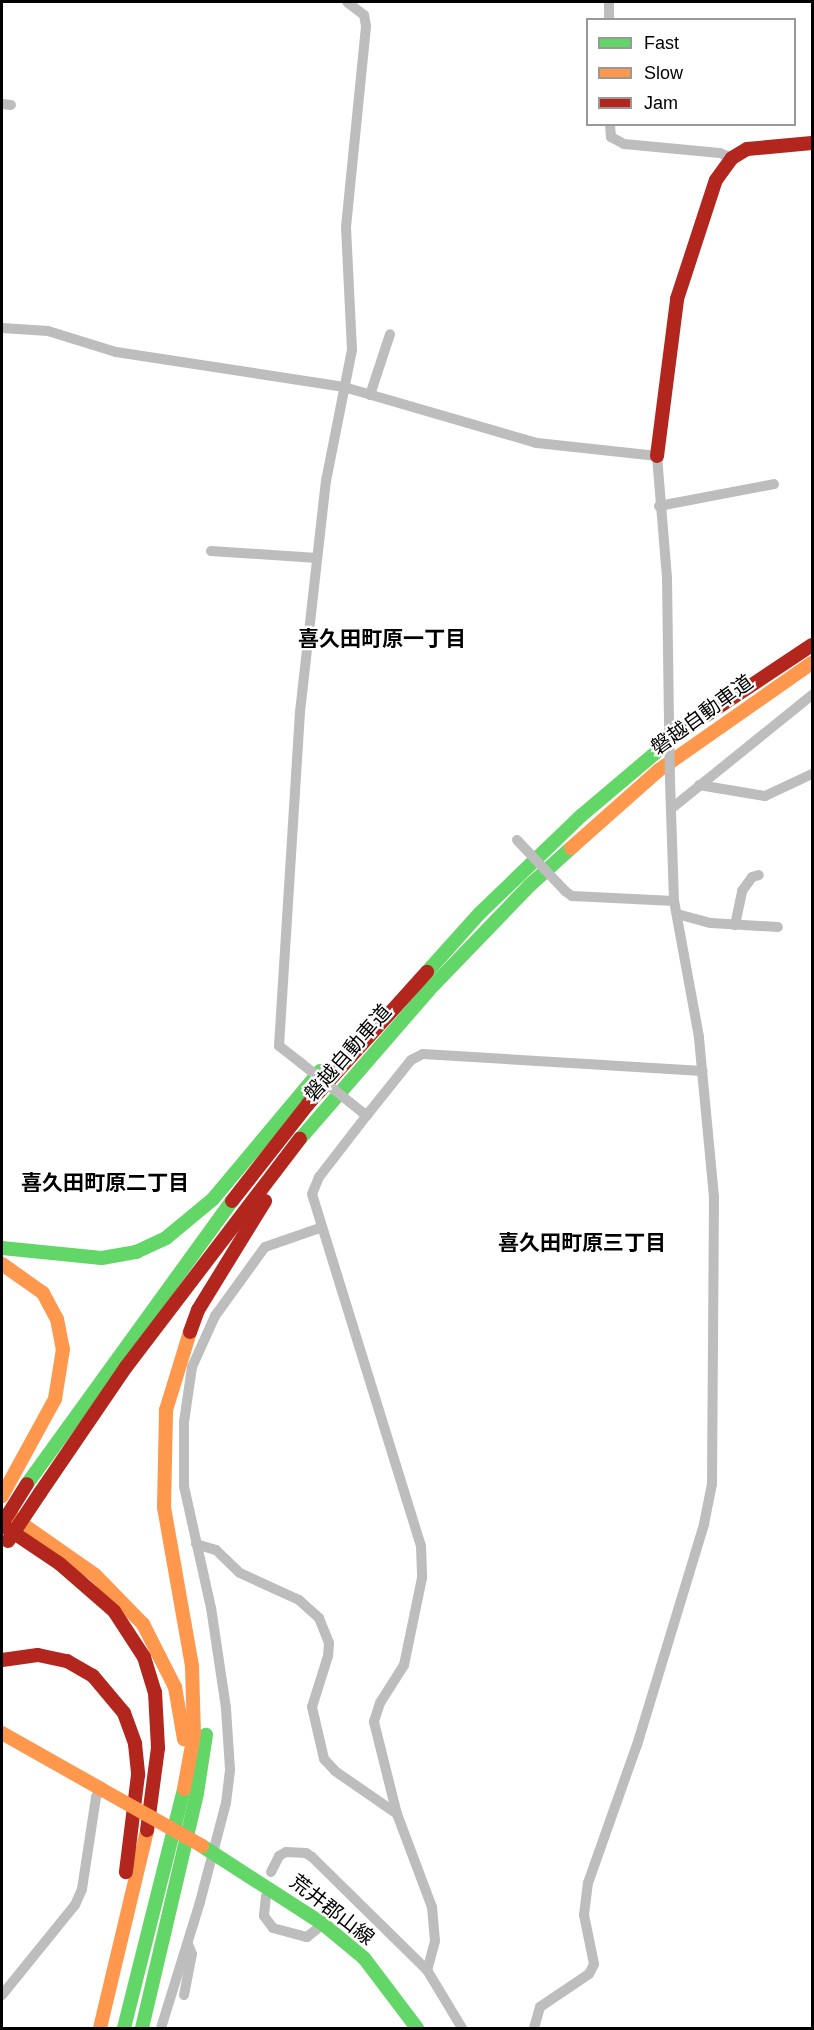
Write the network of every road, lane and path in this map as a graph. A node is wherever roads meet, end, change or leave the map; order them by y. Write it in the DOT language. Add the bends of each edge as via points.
graph roads {
  1 [pos="347,2"];
  2 [pos="609,2"];
  3 [pos="609,18"];
  4 [pos="610,126"];
  5 [pos="813,143"];
  6 [pos="732,158"];
  7 [pos="2,328"];
  8 [pos="390,334"];
  9 [pos="344,387"];
  10 [pos="370,395"];
  11 [pos="657,456"];
  12 [pos="774,484"];
  13 [pos="659,506"];
  14 [pos="211,551"];
  15 [pos="317,558"];
  16 [pos="813,645"];
  17 [pos="813,663"];
  18 [pos="813,695"];
  19 [pos="813,774"];
  20 [pos="699,785"];
  21 [pos="672,808"];
  22 [pos="514,837"];
  23 [pos="759,875"];
  24 [pos="674,901"];
  25 [pos="676,914"];
  26 [pos="735,925"];
  27 [pos="778,927"];
  28 [pos="415,983"];
  29 [pos="368,1059"];
  30 [pos="702,1071"];
  31 [pos="364,1113"];
  32 [pos="320,1228"];
  33 [pos="2,1248"];
  34 [pos="2,1264"];
  35 [pos="2,1496"];
  36 [pos="164,1508"];
  37 [pos="2,1510"];
  38 [pos="2,1524"];
  39 [pos="196,1544"];
  40 [pos="5,1546"];
  41 [pos="60,1564"];
  42 [pos="2,1660"];
  43 [pos="2,1733"];
  44 [pos="101,1789"];
  45 [pos="184,1791"];
  46 [pos="397,1814"];
  47 [pos="208,1849"];
  48 [pos="126,1872"];
  49 [pos="271,1872"];
  50 [pos="266,1896"];
  51 [pos="323,1924"];
  52 [pos="188,1944"];
  53 [pos="427,1970"];
  54 [pos="138,1971"];
  55 [pos="2,1995"];
  56 [pos="184,1995"];
  57 [pos="87,2028"];
  58 [pos="100,2028"];
  59 [pos="124,2028"];
  60 [pos="129,2028"];
  61 [pos="142,2028"];
  62 [pos="161,2028"];
  63 [pos="417,2028"];
  64 [pos="462,2028"];
  65 [pos="534,2028"];
  1 -- 9 [label="street" via="364,15 366,26 346,227 352,343"];
  2 -- 3 [label="street"];
  4 -- 6 [label="street" via="611,137 624,144 720,153"];
  5 -- 6 [label="main road" via="757,146"];
  6 -- 11 [label="main road" via="712,189 677,299"];
  7 -- 9 [label="street" via="48,331 90,346 157,359"];
  8 -- 10 [label="street"];
  9 -- 10 [label="street"];
  9 -- 15 [label="street" via="326,481"];
  10 -- 11 [label="street" via="537,443"];
  11 -- 13 [label="street"];
  12 -- 13 [label="street"];
  13 -- 21 [label="street, bridge" via="667,578"];
  14 -- 15 [label="street"];
  15 -- 31 [label="street, bridge" via="300,712 279,1046"];
  16 -- 28 [label="main road, 磐越自動車道" via="683,730 582,815 516,877"];
  17 -- 29 [label="main road, 磐越自動車道" via="659,770 591,827 491,924"];
  18 -- 20 [label="street"];
  19 -- 20 [label="street" via="774,794 754,797"];
  20 -- 21 [label="street"];
  21 -- 24 [label="street"];
  22 -- 24 [label="street, bridge" via="572,896"];
  23 -- 26 [label="street" via="752,877 742,891"];
  24 -- 25 [label="street"];
  25 -- 26 [label="street"];
  25 -- 30 [label="street"];
  26 -- 27 [label="street"];
  28 -- 33 [label="main road" via="338,1051 213,1199 166,1238 136,1252 102,1258"];
  28 -- 38 [label="main road, 磐越自動車道, bridge" via="308,1104 196,1247"];
  29 -- 36 [label="main road" via="263,1203 198,1310 176,1368 166,1410"];
  29 -- 40 [label="main road, 磐越自動車道, bridge" via="224,1235"];
  30 -- 31 [label="street" via="423,1054 411,1060"];
  30 -- 65 [label="street" via="714,1197 710,1501 637,1745 588,1883 584,1915 594,1964 589,1974 543,2004"];
  31 -- 32 [label="street" via="314,1185 313,1202"];
  32 -- 39 [label="street" via="265,1247 230,1292 201,1340 188,1391 182,1458"];
  32 -- 46 [label="street" via="422,1546 422,1578 410,1646 401,1673 380,1703 374,1722"];
  34 -- 35 [label="main road" via="43,1293 57,1319 63,1349 55,1399"];
  36 -- 45 [label="main road" via="194,1683 193,1742"];
  36 -- 61 [label="main road" via="201,1651 206,1726 197,1793"];
  37 -- 45 [label="main road" via="95,1575 143,1624 169,1671 179,1702 184,1736"];
  38 -- 41 [label="main road"];
  39 -- 46 [label="street" via="216,1550 240,1573 299,1600 319,1618 329,1643 328,1656 312,1707 324,1759 334,1771"];
  39 -- 47 [label="street" via="211,1608 230,1744 226,1803"];
  41 -- 48 [label="main road" via="117,1624 133,1654 143,1688 148,1724 147,1780"];
  41 -- 58 [label="main road" via="126,1625 151,1674 157,1709 158,1768 153,1809"];
  42 -- 48 [label="main road" via="38,1655 68,1661 93,1676 124,1713 135,1744 138,1775"];
  43 -- 44 [label="main road"];
  44 -- 47 [label="main road, 荒井郡山線, bridge"];
  44 -- 55 [label="street" via="96,1797 82,1889 75,1905"];
  45 -- 54 [label="main road"];
  46 -- 53 [label="street" via="432,1907 435,1941"];
  47 -- 51 [label="main road, 荒井郡山線"];
  47 -- 52 [label="street"];
  48 -- 57 [label="main road"];
  49 -- 53 [label="street" via="283,1854 306,1853"];
  50 -- 51 [label="street" via="264,1916 273,1928 307,1937"];
  51 -- 63 [label="main road, 荒井郡山線" via="363,1958"];
  52 -- 56 [label="street" via="192,1954"];
  52 -- 62 [label="street"];
  53 -- 64 [label="street"];
  54 -- 59 [label="main road"];
  54 -- 60 [label="main road"];
}
